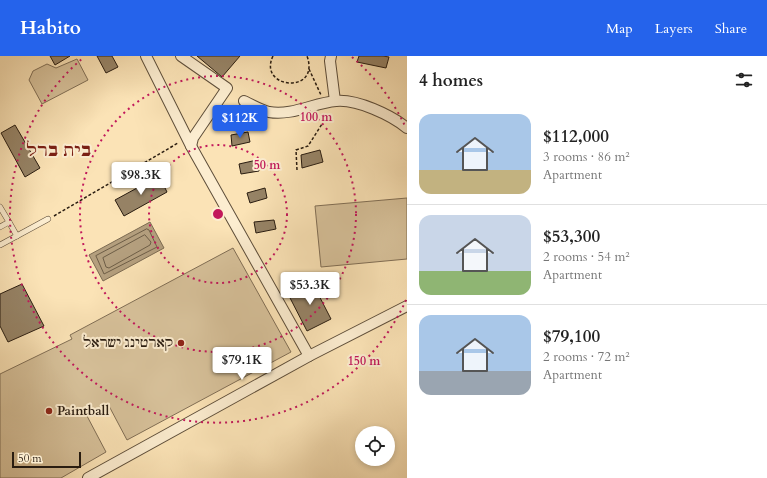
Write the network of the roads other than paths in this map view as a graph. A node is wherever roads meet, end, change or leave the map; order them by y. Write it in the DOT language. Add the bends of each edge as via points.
graph roads {
  1 [pos="181,56"];
  2 [pos="332,56"];
  3 [pos="151,59"];
  4 [pos="335,101"];
  5 [pos="244,102"];
  6 [pos="407,128"];
  7 [pos="189,142"];
  8 [pos="0,207"];
  9 [pos="48,219"];
  10 [pos="9,222"];
  11 [pos="0,227"];
  12 [pos="17,236"];
  13 [pos="0,245"];
  14 [pos="407,306"];
  15 [pos="309,356"];
  16 [pos="88,478"];
  1 -- 7 [label="street" via="226,88"];
  2 -- 4 [label="street" via="330,62"];
  3 -- 7 [label="street"];
  4 -- 5 [label="street" via="298,110 270,112"];
  4 -- 6 [label="street" via="349,102 394,118"];
  7 -- 15 [label="street"];
  8 -- 10 [label="lane"];
  9 -- 12 [label="lane"];
  10 -- 11 [label="lane"];
  10 -- 12 [label="lane"];
  12 -- 13 [label="lane"];
  14 -- 15 [label="street"];
  15 -- 16 [label="street"];
}
